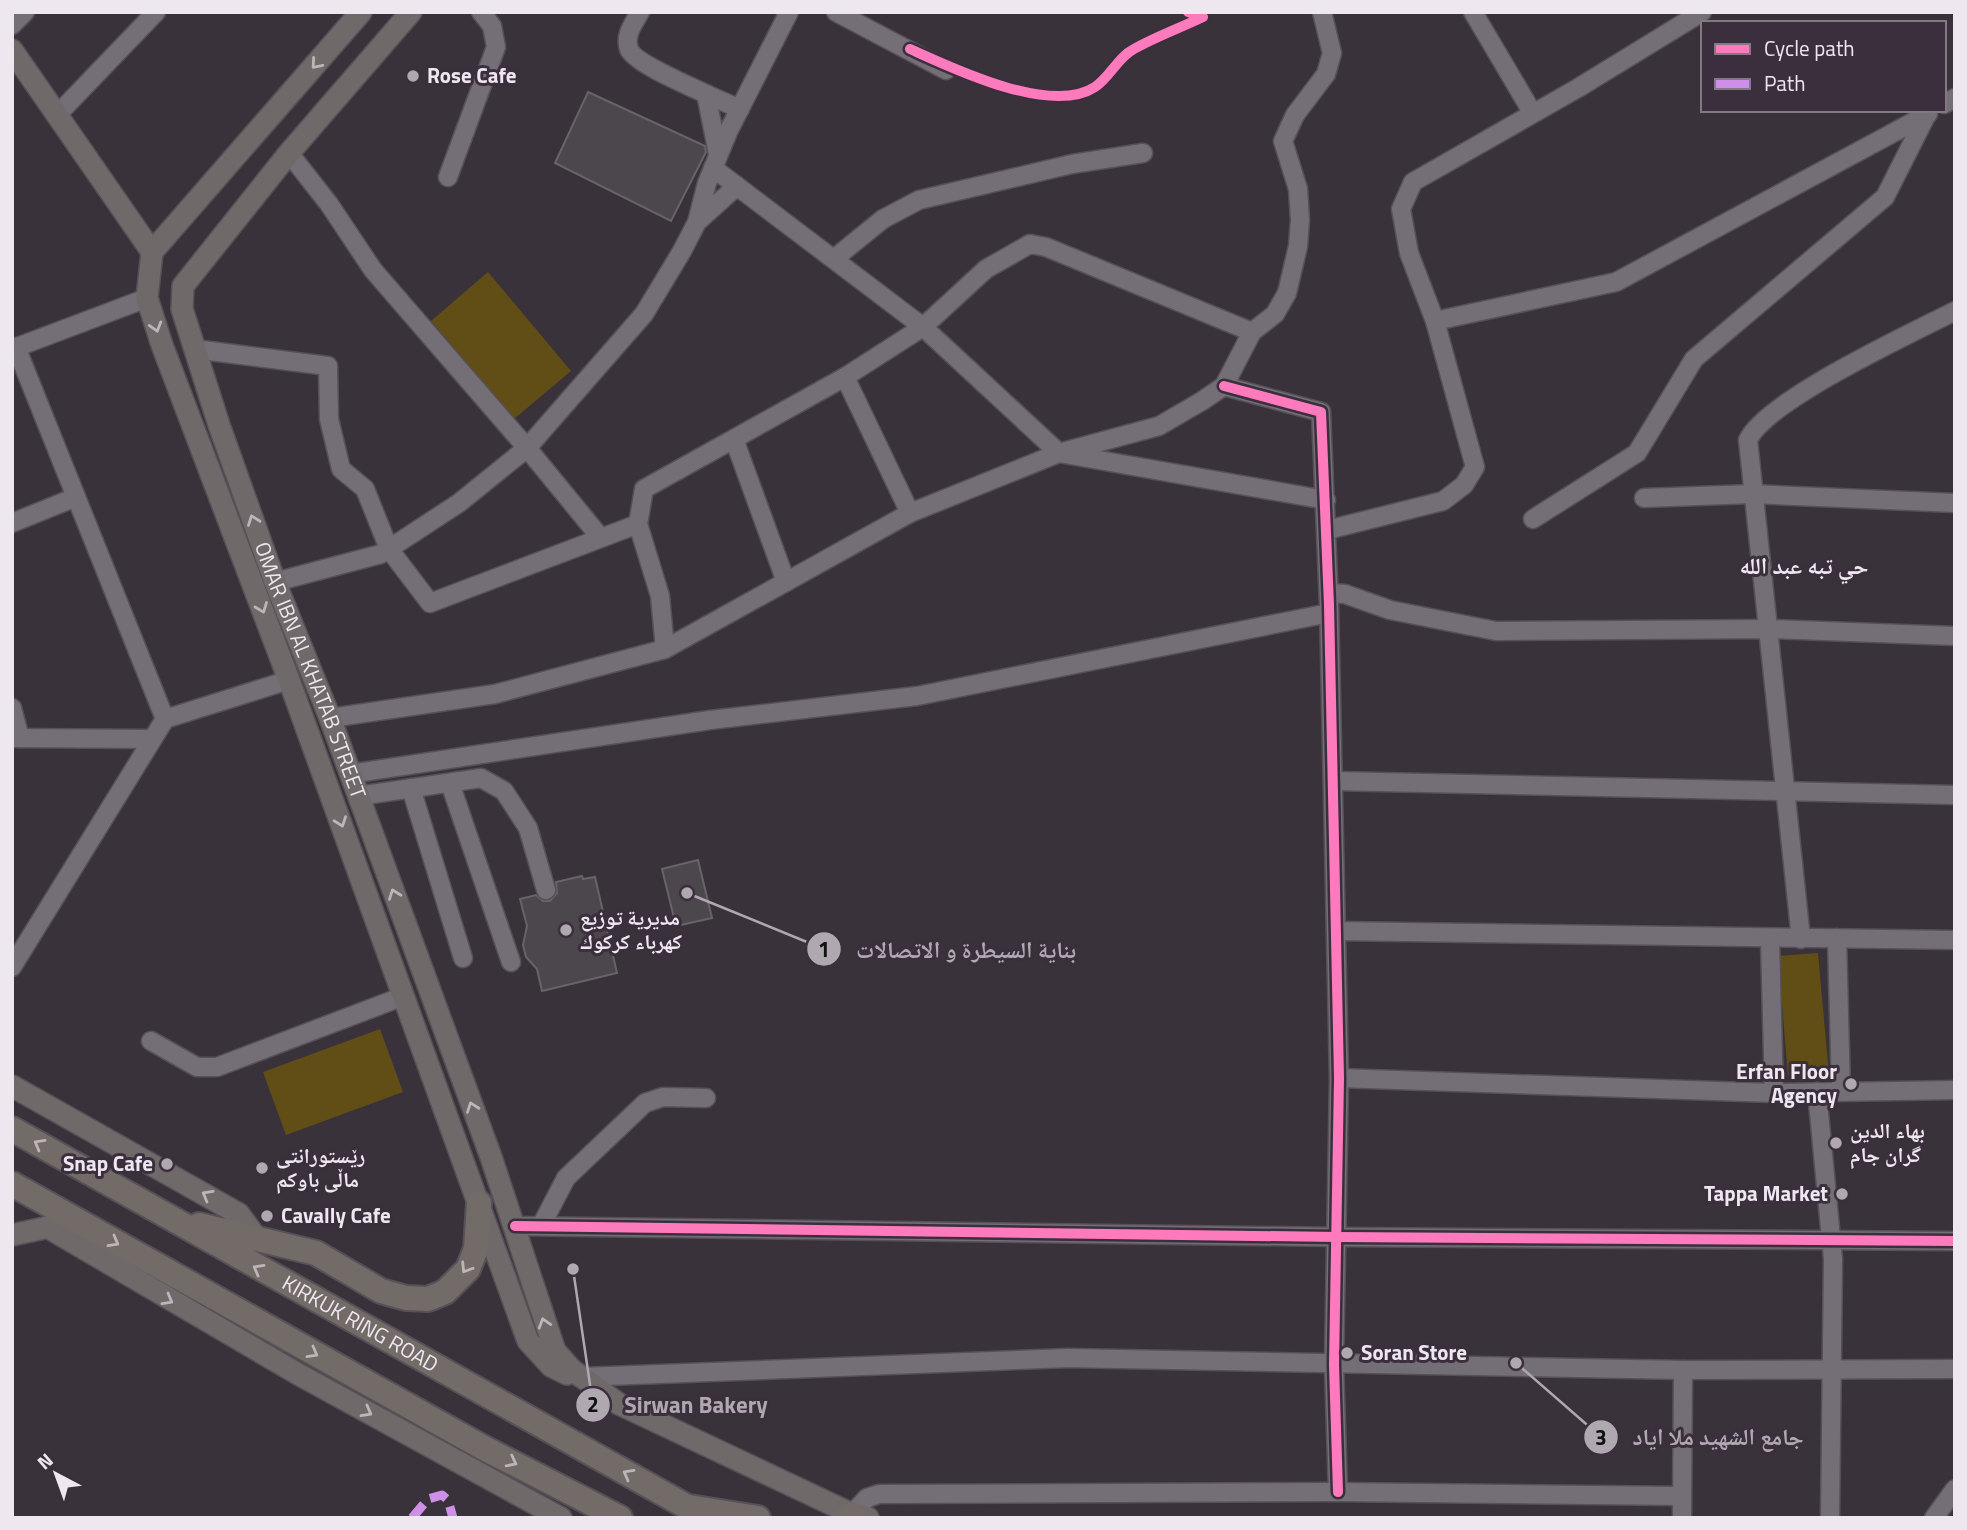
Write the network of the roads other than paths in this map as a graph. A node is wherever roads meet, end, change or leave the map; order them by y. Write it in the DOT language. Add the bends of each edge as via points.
graph roads {
  1 [pos="25,12"];
  2 [pos="156,12"];
  3 [pos="361,12"];
  4 [pos="411,12"];
  5 [pos="481,12"];
  6 [pos="640,12"];
  7 [pos="789,12"];
  8 [pos="836,12"];
  9 [pos="1322,12"];
  10 [pos="1472,12"];
  11 [pos="1702,12"];
  12 [pos="12,25"];
  13 [pos="12,50"];
  14 [pos="946,70"];
  15 [pos="706,94"];
  16 [pos="740,109"];
  17 [pos="1532,112"];
  18 [pos="1930,112"];
  19 [pos="57,115"];
  20 [pos="289,153"];
  21 [pos="1143,153"];
  22 [pos="716,161"];
  23 [pos="448,177"];
  24 [pos="737,186"];
  25 [pos="697,222"];
  26 [pos="152,252"];
  27 [pos="835,258"];
  28 [pos="147,298"];
  29 [pos="1955,312"];
  30 [pos="1435,321"];
  31 [pos="923,327"];
  32 [pos="1252,332"];
  33 [pos="14,348"];
  34 [pos="194,349"];
  35 [pos="845,377"];
  36 [pos="1224,386"];
  37 [pos="734,439"];
  38 [pos="527,447"];
  39 [pos="1059,453"];
  40 [pos="1752,494"];
  41 [pos="76,497"];
  42 [pos="1644,498"];
  43 [pos="1326,500"];
  44 [pos="1955,503"];
  45 [pos="910,513"];
  46 [pos="1533,519"];
  47 [pos="12,523"];
  48 [pos="638,524"];
  49 [pos="1327,530"];
  50 [pos="600,537"];
  51 [pos="389,549"];
  52 [pos="275,582"];
  53 [pos="786,582"];
  54 [pos="1329,593"];
  55 [pos="1329,612"];
  56 [pos="1769,629"];
  57 [pos="1955,636"];
  58 [pos="665,649"];
  59 [pos="289,680"];
  60 [pos="12,708"];
  61 [pos="330,718"];
  62 [pos="165,719"];
  63 [pos="16,738"];
  64 [pos="152,739"];
  65 [pos="349,774"];
  66 [pos="1333,781"];
  67 [pos="450,783"];
  68 [pos="411,788"];
  69 [pos="1786,793"];
  70 [pos="1955,795"];
  71 [pos="358,796"];
  72 [pos="546,890"];
  73 [pos="1336,931"];
  74 [pos="1837,938"];
  75 [pos="1801,939"];
  76 [pos="1770,940"];
  77 [pos="1955,940"];
  78 [pos="463,958"];
  79 [pos="511,962"];
  80 [pos="12,967"];
  81 [pos="404,996"];
  82 [pos="151,1041"];
  83 [pos="1339,1078"];
  84 [pos="12,1086"];
  85 [pos="1955,1090"];
  86 [pos="1841,1091"];
  87 [pos="1817,1092"];
  88 [pos="1774,1093"];
  89 [pos="706,1098"];
  90 [pos="12,1129"];
  91 [pos="491,1157"];
  92 [pos="466,1167"];
  93 [pos="12,1184"];
  94 [pos="479,1203"];
  95 [pos="158,1213"];
  96 [pos="76,1222"];
  97 [pos="515,1226"];
  98 [pos="541,1226"];
  99 [pos="47,1227"];
  100 [pos="12,1235"];
  101 [pos="1337,1237"];
  102 [pos="1831,1239"];
  103 [pos="258,1240"];
  104 [pos="1955,1241"];
  105 [pos="1334,1364"];
  106 [pos="1955,1369"];
  107 [pos="1683,1370"];
  108 [pos="1833,1371"];
  109 [pos="582,1377"];
  110 [pos="1955,1489"];
  111 [pos="1338,1492"];
  112 [pos="1681,1496"];
  113 [pos="697,1513"];
  114 [pos="604,1514"];
  115 [pos="855,1517"];
  116 [pos="561,1518"];
  117 [pos="758,1518"];
  118 [pos="1682,1518"];
  119 [pos="1830,1518"];
  120 [pos="1934,1518"];
  1 -- 12 [label="street"];
  2 -- 19 [label="street"];
  3 -- 26 [label="main road, one-way"];
  4 -- 20 [label="main road, OMAR IBN AL KHATAB STREET"];
  5 -- 23 [label="street" via="492,26 496,47"];
  6 -- 15 [label="street" via="629,32 629,49 636,60"];
  7 -- 16 [label="street"];
  8 -- 14 [label="street"];
  9 -- 32 [label="street" via="1332,53 1326,74 1294,115 1283,141 1298,189 1298,246 1287,293 1275,314"];
  10 -- 17 [label="street"];
  11 -- 17 [label="street"];
  13 -- 19 [label="main road"];
  15 -- 16 [label="street"];
  15 -- 22 [label="street"];
  16 -- 22 [label="street"];
  17 -- 30 [label="street" via="1413,182 1401,209 1409,253"];
  18 -- 30 [label="street" via="1616,282"];
  18 -- 46 [label="street" via="1885,197 1694,359 1637,453"];
  19 -- 26 [label="main road"];
  20 -- 34 [label="main road, OMAR IBN AL KHATAB STREET" via="183,286 183,309"];
  20 -- 38 [label="street" via="373,270"];
  21 -- 27 [label="street" via="1072,164 919,200 883,219"];
  22 -- 24 [label="street"];
  22 -- 25 [label="street"];
  24 -- 25 [label="street"];
  24 -- 27 [label="street"];
  25 -- 38 [label="street" via="644,314"];
  26 -- 28 [label="main road, OMAR IBN AL KHATAB STREET"];
  27 -- 31 [label="street"];
  28 -- 33 [label="street"];
  28 -- 59 [label="main road, OMAR IBN AL KHATAB STREET, one-way"];
  29 -- 40 [label="street" via="1784,404 1754,427 1748,440"];
  30 -- 49 [label="street" via="1475,467 1464,485 1443,501"];
  31 -- 32 [label="street" via="986,269 1030,244"];
  31 -- 35 [label="street"];
  31 -- 39 [label="street"];
  32 -- 36 [label="street"];
  33 -- 41 [label="street"];
  34 -- 51 [label="street" via="328,366 329,419 341,469 365,489"];
  52 -- 34 [label="main road, OMAR IBN AL KHATAB STREET, one-way"];
  35 -- 37 [label="street"];
  35 -- 45 [label="street"];
  36 -- 39 [label="street" via="1159,426"];
  36 -- 43 [label="street" via="1321,412"];
  37 -- 48 [label="street" via="644,489"];
  37 -- 53 [label="street"];
  38 -- 50 [label="street"];
  38 -- 51 [label="street" via="459,503"];
  39 -- 43 [label="street"];
  39 -- 45 [label="street"];
  40 -- 42 [label="street"];
  40 -- 44 [label="street"];
  40 -- 56 [label="street"];
  41 -- 47 [label="street"];
  41 -- 62 [label="street"];
  43 -- 49 [label="street"];
  45 -- 53 [label="street"];
  48 -- 50 [label="street"];
  48 -- 58 [label="street" via="660,596"];
  49 -- 54 [label="street"];
  50 -- 51 [label="street" via="430,603"];
  51 -- 52 [label="street"];
  52 -- 61 [label="main road, OMAR IBN AL KHATAB STREET"];
  53 -- 58 [label="street"];
  54 -- 55 [label="street"];
  54 -- 56 [label="street" via="1496,631"];
  55 -- 65 [label="street" via="916,696 710,720"];
  55 -- 66 [label="street"];
  56 -- 57 [label="street"];
  56 -- 69 [label="street"];
  58 -- 61 [label="street" via="495,694"];
  59 -- 62 [label="street"];
  59 -- 81 [label="main road, OMAR IBN AL KHATAB STREET, one-way"];
  60 -- 63 [label="street"];
  61 -- 65 [label="main road, OMAR IBN AL KHATAB STREET"];
  62 -- 64 [label="street"];
  63 -- 64 [label="street"];
  64 -- 80 [label="street"];
  65 -- 71 [label="main road, OMAR IBN AL KHATAB STREET"];
  66 -- 69 [label="street"];
  66 -- 73 [label="street"];
  67 -- 68 [label="street"];
  67 -- 72 [label="street" via="481,778 504,791 527,828"];
  67 -- 79 [label="street"];
  68 -- 71 [label="street"];
  68 -- 78 [label="street"];
  69 -- 70 [label="street"];
  69 -- 75 [label="street"];
  91 -- 71 [label="main road, OMAR IBN AL KHATAB STREET, one-way"];
  73 -- 76 [label="street"];
  73 -- 83 [label="street"];
  74 -- 75 [label="street"];
  74 -- 77 [label="street"];
  74 -- 86 [label="street"];
  75 -- 76 [label="street"];
  76 -- 88 [label="street"];
  81 -- 82 [label="street" via="216,1067 197,1067"];
  81 -- 92 [label="main road, OMAR IBN AL KHATAB STREET"];
  83 -- 88 [label="street"];
  83 -- 101 [label="street"];
  103 -- 84 [label="main road, one-way" via="239,1214"];
  85 -- 86 [label="street"];
  86 -- 87 [label="street"];
  87 -- 88 [label="street"];
  87 -- 102 [label="street"];
  89 -- 98 [label="street" via="663,1097 645,1103 566,1178"];
  95 -- 90 [label="highway, KIRKUK RING ROAD, one-way"];
  91 -- 92 [label="main road"];
  91 -- 97 [label="main road, OMAR IBN AL KHATAB STREET"];
  92 -- 94 [label="main road, OMAR IBN AL KHATAB STREET"];
  93 -- 96 [label="highway"];
  94 -- 103 [label="highway, one-way" via="476,1249 468,1269 445,1292 428,1299 381,1291 316,1253"];
  94 -- 109 [label="main road, OMAR IBN AL KHATAB STREET" via="528,1341 551,1366"];
  95 -- 103 [label="highway"];
  113 -- 95 [label="highway, KIRKUK RING ROAD, one-way"];
  96 -- 99 [label="main road"];
  96 -- 114 [label="highway, one-way"];
  97 -- 98 [label="street"];
  109 -- 97 [label="main road, OMAR IBN AL KHATAB STREET, one-way" via="563,1361 549,1340"];
  98 -- 101 [label="street"];
  99 -- 100 [label="main road"];
  99 -- 116 [label="main road, one-way" via="298,1374"];
  101 -- 102 [label="street"];
  101 -- 105 [label="street"];
  102 -- 104 [label="street"];
  102 -- 108 [label="street"];
  105 -- 107 [label="street"];
  105 -- 109 [label="street" via="1068,1358"];
  105 -- 111 [label="street"];
  106 -- 108 [label="street"];
  107 -- 108 [label="street"];
  107 -- 112 [label="street"];
  108 -- 119 [label="street"];
  109 -- 115 [label="main road" via="619,1404"];
  110 -- 120 [label="street"];
  111 -- 112 [label="street"];
  111 -- 115 [label="street" via="880,1494 867,1498"];
  112 -- 118 [label="street"];
  113 -- 117 [label="highway"];
}
